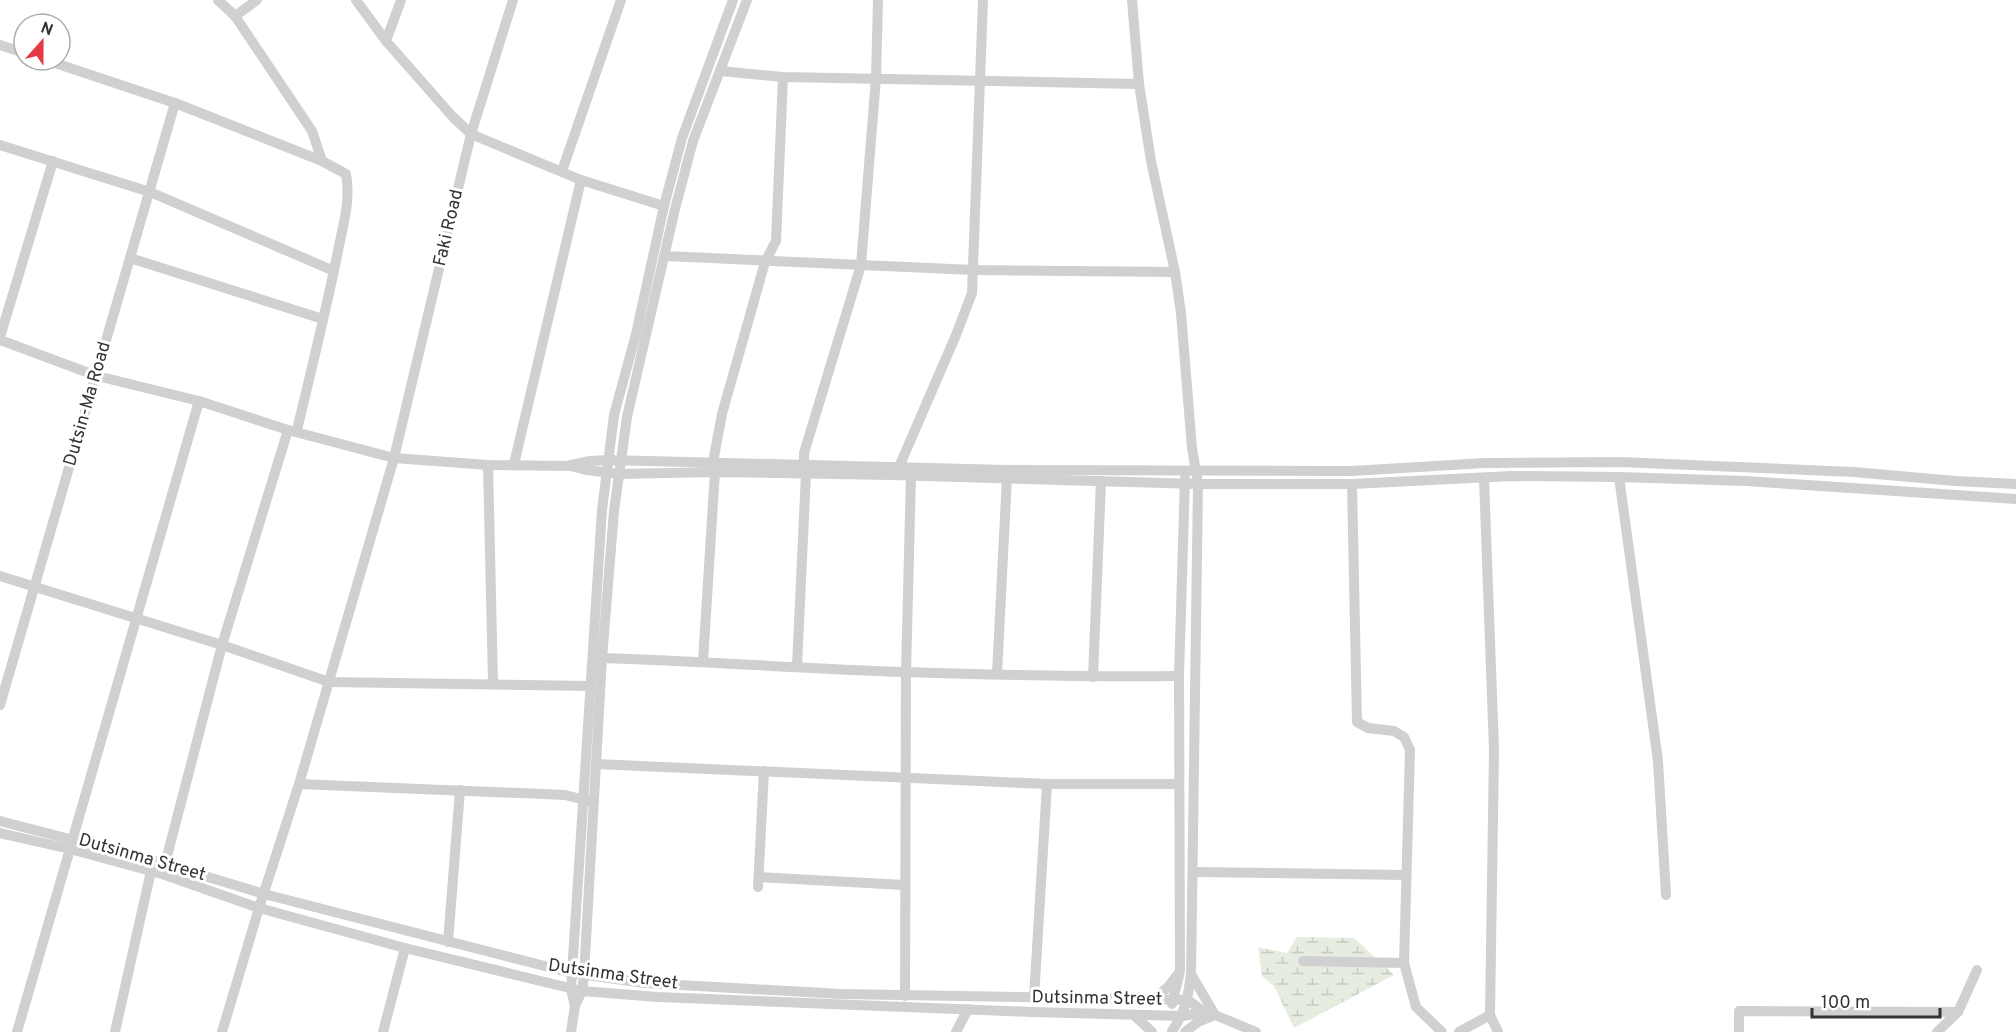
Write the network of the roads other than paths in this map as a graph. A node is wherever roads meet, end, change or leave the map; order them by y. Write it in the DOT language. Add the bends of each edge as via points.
graph roads {
  1 [pos="218,0"];
  2 [pos="257,0"];
  3 [pos="356,0"];
  4 [pos="401,0"];
  5 [pos="513,0"];
  6 [pos="621,0"];
  7 [pos="733,0"];
  8 [pos="747,0"];
  9 [pos="878,0"];
  10 [pos="984,0"];
  11 [pos="1132,0"];
  12 [pos="235,16"];
  13 [pos="386,41"];
  14 [pos="72,69"];
  15 [pos="721,71"];
  16 [pos="783,77"];
  17 [pos="876,78"];
  18 [pos="981,80"];
  19 [pos="1139,84"];
  20 [pos="175,103"];
  21 [pos="471,134"];
  22 [pos="0,145"];
  23 [pos="53,161"];
  24 [pos="322,161"];
  25 [pos="562,171"];
  26 [pos="581,180"];
  27 [pos="150,192"];
  28 [pos="664,206"];
  29 [pos="665,256"];
  30 [pos="130,258"];
  31 [pos="765,261"];
  32 [pos="861,265"];
  33 [pos="973,270"];
  34 [pos="334,271"];
  35 [pos="1174,272"];
  36 [pos="323,320"];
  37 [pos="0,338"];
  38 [pos="97,376"];
  39 [pos="199,401"];
  40 [pos="292,430"];
  41 [pos="394,458"];
  42 [pos="608,460"];
  43 [pos="621,461"];
  44 [pos="514,464"];
  45 [pos="488,465"];
  46 [pos="571,465"];
  47 [pos="714,467"];
  48 [pos="899,467"];
  49 [pos="805,469"];
  50 [pos="1191,470"];
  51 [pos="606,473"];
  52 [pos="619,474"];
  53 [pos="911,475"];
  54 [pos="1006,477"];
  55 [pos="1619,477"];
  56 [pos="1484,478"];
  57 [pos="1101,481"];
  58 [pos="1184,483"];
  59 [pos="1353,483"];
  60 [pos="1198,484"];
  61 [pos="2016,484"];
  62 [pos="2016,498"];
  63 [pos="0,576"];
  64 [pos="35,586"];
  65 [pos="135,618"];
  66 [pos="222,645"];
  67 [pos="602,658"];
  68 [pos="703,661"];
  69 [pos="797,666"];
  70 [pos="906,672"];
  71 [pos="997,674"];
  72 [pos="1179,676"];
  73 [pos="1093,677"];
  74 [pos="329,682"];
  75 [pos="492,683"];
  76 [pos="590,686"];
  77 [pos="0,705"];
  78 [pos="596,764"];
  79 [pos="764,771"];
  80 [pos="905,778"];
  81 [pos="299,784"];
  82 [pos="1047,784"];
  83 [pos="1178,784"];
  84 [pos="460,790"];
  85 [pos="589,801"];
  86 [pos="0,821"];
  87 [pos="0,833"];
  88 [pos="71,843"];
  89 [pos="165,864"];
  90 [pos="151,871"];
  91 [pos="1194,872"];
  92 [pos="1406,875"];
  93 [pos="904,885"];
  94 [pos="264,894"];
  95 [pos="1666,895"];
  96 [pos="259,908"];
  97 [pos="447,942"];
  98 [pos="405,948"];
  99 [pos="1304,961"];
  100 [pos="1404,963"];
  101 [pos="1977,970"];
  102 [pos="1180,971"];
  103 [pos="572,973"];
  104 [pos="1191,974"];
  105 [pos="584,975"];
  106 [pos="576,990"];
  107 [pos="904,996"];
  108 [pos="1034,998"];
  109 [pos="1153,1000"];
  110 [pos="1173,1000"];
  111 [pos="1188,1000"];
  112 [pos="968,1009"];
  113 [pos="1958,1012"];
  114 [pos="1209,1013"];
  115 [pos="1490,1015"];
  116 [pos="1135,1016"];
  117 [pos="1168,1016"];
  118 [pos="1183,1016"];
  119 [pos="17,1032"];
  120 [pos="115,1032"];
  121 [pos="222,1032"];
  122 [pos="383,1032"];
  123 [pos="571,1032"];
  124 [pos="956,1032"];
  125 [pos="1152,1032"];
  126 [pos="1172,1032"];
  127 [pos="1185,1032"];
  128 [pos="1256,1032"];
  129 [pos="1442,1032"];
  130 [pos="1459,1032"];
  131 [pos="1498,1032"];
  132 [pos="1739,1032"];
  133 [pos="1937,1032"];
  1 -- 12 [label="street"];
  2 -- 12 [label="street"];
  3 -- 13 [label="street"];
  4 -- 13 [label="street"];
  5 -- 21 [label="street, Faki Road"];
  6 -- 25 [label="street"];
  7 -- 28 [label="street" via="682,138"];
  8 -- 15 [label="street"];
  9 -- 17 [label="street"];
  10 -- 18 [label="street"];
  11 -- 19 [label="street"];
  12 -- 24 [label="street" via="312,131"];
  13 -- 21 [label="street"];
  14 -- 20 [label="street"];
  15 -- 16 [label="street"];
  15 -- 29 [label="street" via="693,141"];
  16 -- 17 [label="street"];
  16 -- 31 [label="street" via="776,241"];
  17 -- 18 [label="street"];
  17 -- 32 [label="street"];
  18 -- 19 [label="street"];
  18 -- 33 [label="street"];
  19 -- 35 [label="street"];
  20 -- 24 [label="street"];
  20 -- 27 [label="street, Dutsin-Ma Road"];
  21 -- 25 [label="street"];
  21 -- 41 [label="street, Faki Road"];
  22 -- 23 [label="street"];
  23 -- 27 [label="street"];
  23 -- 37 [label="street"];
  24 -- 34 [label="street" via="346,174 348,187"];
  25 -- 26 [label="street"];
  26 -- 28 [label="street"];
  26 -- 44 [label="street"];
  27 -- 30 [label="street, Dutsin-Ma Road"];
  27 -- 34 [label="street"];
  28 -- 42 [label="street" via="614,415"];
  29 -- 31 [label="street"];
  29 -- 43 [label="street" via="627,417"];
  30 -- 36 [label="street"];
  30 -- 38 [label="street, Dutsin-Ma Road"];
  31 -- 32 [label="street"];
  31 -- 47 [label="street" via="722,414"];
  32 -- 33 [label="street"];
  32 -- 49 [label="street" via="804,453"];
  33 -- 35 [label="street"];
  33 -- 48 [label="street" via="972,293"];
  34 -- 36 [label="street"];
  35 -- 50 [label="street" via="1184,340"];
  36 -- 40 [label="street"];
  37 -- 38 [label="street"];
  38 -- 39 [label="street"];
  38 -- 64 [label="street, Dutsin-Ma Road"];
  39 -- 40 [label="street"];
  39 -- 65 [label="street"];
  40 -- 41 [label="street"];
  40 -- 66 [label="street"];
  41 -- 45 [label="street"];
  41 -- 74 [label="street, Faki Road"];
  42 -- 43 [label="street"];
  42 -- 46 [label="street"];
  42 -- 51 [label="street"];
  43 -- 47 [label="street"];
  43 -- 52 [label="street"];
  44 -- 45 [label="street"];
  44 -- 46 [label="street"];
  45 -- 75 [label="street"];
  46 -- 51 [label="street"];
  47 -- 49 [label="street"];
  47 -- 52 [label="street"];
  47 -- 68 [label="street"];
  48 -- 49 [label="street"];
  48 -- 50 [label="street"];
  49 -- 53 [label="street"];
  49 -- 69 [label="street"];
  50 -- 58 [label="street"];
  50 -- 60 [label="street"];
  50 -- 61 [label="street" via="1352,471 1485,463 1619,462 1854,472"];
  51 -- 52 [label="street"];
  51 -- 76 [label="street"];
  52 -- 67 [label="street"];
  53 -- 54 [label="street"];
  53 -- 70 [label="street"];
  54 -- 57 [label="street"];
  54 -- 71 [label="street"];
  55 -- 56 [label="street"];
  55 -- 62 [label="street"];
  55 -- 95 [label="street" via="1658,761"];
  56 -- 59 [label="street"];
  56 -- 115 [label="street" via="1494,750"];
  57 -- 58 [label="street"];
  57 -- 73 [label="street"];
  58 -- 60 [label="street"];
  58 -- 72 [label="street"];
  59 -- 60 [label="street"];
  59 -- 92 [label="street" via="1357,722 1404,737 1410,750"];
  60 -- 91 [label="street"];
  63 -- 64 [label="street"];
  64 -- 65 [label="street"];
  64 -- 77 [label="street, Dutsin-Ma Road"];
  65 -- 66 [label="street"];
  65 -- 88 [label="street"];
  66 -- 74 [label="street"];
  66 -- 89 [label="street"];
  67 -- 68 [label="street"];
  67 -- 78 [label="street"];
  68 -- 69 [label="street"];
  69 -- 70 [label="street"];
  70 -- 71 [label="street"];
  70 -- 80 [label="street"];
  71 -- 73 [label="street"];
  72 -- 73 [label="street"];
  72 -- 83 [label="street"];
  74 -- 75 [label="street"];
  74 -- 81 [label="street, Faki Road"];
  75 -- 76 [label="street"];
  76 -- 85 [label="street"];
  78 -- 79 [label="street"];
  78 -- 85 [label="street"];
  79 -- 80 [label="street"];
  79 -- 93 [label="street" via="758,882"];
  80 -- 82 [label="street"];
  80 -- 93 [label="street"];
  81 -- 84 [label="street"];
  81 -- 94 [label="street, Faki Road"];
  82 -- 83 [label="street"];
  82 -- 108 [label="street"];
  83 -- 102 [label="street"];
  84 -- 85 [label="street" via="566,795"];
  84 -- 97 [label="street"];
  85 -- 103 [label="street"];
  85 -- 105 [label="street"];
  86 -- 88 [label="street, Dutsinma Street"];
  87 -- 88 [label="street, Dutsinma Street"];
  88 -- 89 [label="street, Dutsinma Street"];
  88 -- 90 [label="street, Dutsinma Street"];
  88 -- 119 [label="street"];
  89 -- 94 [label="street, Dutsinma Street"];
  90 -- 96 [label="street, Dutsinma Street"];
  90 -- 120 [label="street"];
  91 -- 92 [label="street"];
  91 -- 104 [label="street"];
  92 -- 100 [label="street"];
  93 -- 107 [label="street"];
  94 -- 96 [label="street, Faki Road"];
  94 -- 97 [label="street, Dutsinma Street"];
  96 -- 98 [label="street, Dutsinma Street"];
  96 -- 121 [label="street, Faki Road"];
  97 -- 103 [label="street, Dutsinma Street"];
  98 -- 106 [label="street, Dutsinma Street"];
  98 -- 122 [label="street"];
  99 -- 100 [label="street"];
  100 -- 129 [label="street" via="1416,1007"];
  101 -- 113 [label="street"];
  102 -- 109 [label="street"];
  102 -- 110 [label="street"];
  103 -- 105 [label="street, Dutsinma Street"];
  103 -- 106 [label="street"];
  104 -- 111 [label="street"];
  104 -- 114 [label="street"];
  105 -- 106 [label="street"];
  105 -- 107 [label="street, Dutsinma Street" via="645,983"];
  106 -- 112 [label="street, Dutsinma Street" via="658,998"];
  106 -- 123 [label="street"];
  107 -- 108 [label="street, Dutsinma Street"];
  108 -- 109 [label="street, Dutsinma Street"];
  109 -- 110 [label="street, Dutsinma Street"];
  110 -- 111 [label="street, Dutsinma Street"];
  110 -- 117 [label="street"];
  111 -- 114 [label="street, Dutsinma Street"];
  111 -- 118 [label="street"];
  112 -- 116 [label="street, Dutsinma Street"];
  112 -- 124 [label="street"];
  113 -- 132 [label="street" via="1739,1011"];
  113 -- 133 [label="street"];
  114 -- 118 [label="street, Dutsinma Street"];
  114 -- 127 [label="street"];
  114 -- 128 [label="street, Dutsinma Street"];
  115 -- 130 [label="street"];
  115 -- 131 [label="street"];
  116 -- 117 [label="street, Dutsinma Street"];
  116 -- 125 [label="street"];
  117 -- 118 [label="street, Dutsinma Street"];
  117 -- 126 [label="street"];
  118 -- 126 [label="street"];
}
